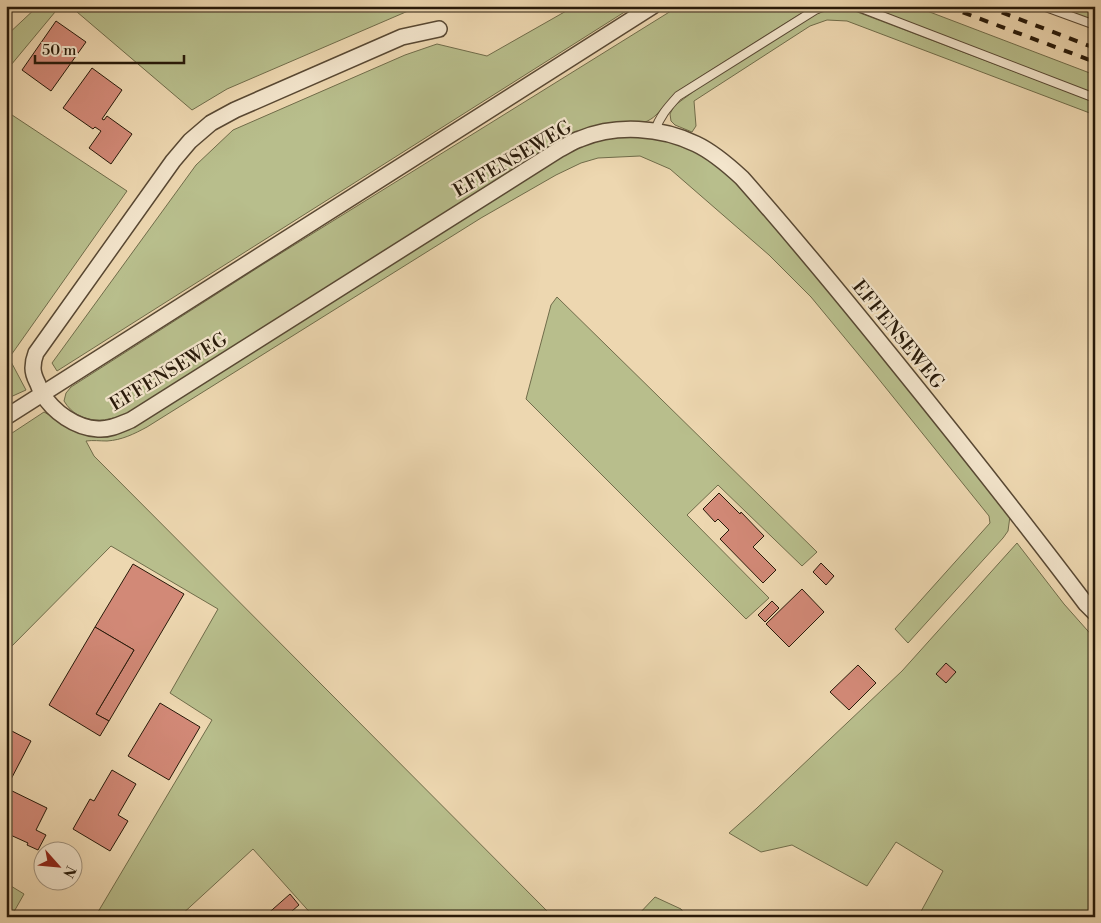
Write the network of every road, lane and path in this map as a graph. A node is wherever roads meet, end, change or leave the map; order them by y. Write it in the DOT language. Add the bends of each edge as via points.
graph roads {
  1 [pos="653,6"];
  2 [pos="824,6"];
  3 [pos="856,6"];
  4 [pos="1043,6"];
  5 [pos="1095,25"];
  6 [pos="439,29"];
  7 [pos="1095,98"];
  8 [pos="655,131"];
  9 [pos="42,393"];
  10 [pos="6,417"];
  11 [pos="1095,613"];
  1 -- 9 [label="street"];
  2 -- 8 [label="lane" via="678,96 666,109"];
  3 -- 7 [label="lane"];
  4 -- 5 [label="lane"];
  6 -- 9 [label="street, EFFENSEWEG" via="402,36 235,110 211,123 190,141 172,161 36,353 33,369"];
  8 -- 9 [label="street, EFFENSEWEG" via="603,132 581,138 560,149 132,420 99,430 84,426 67,419"];
  8 -- 11 [label="street, EFFENSEWEG" via="684,139 711,152 742,178 850,305"];
  9 -- 10 [label="street"];
}
